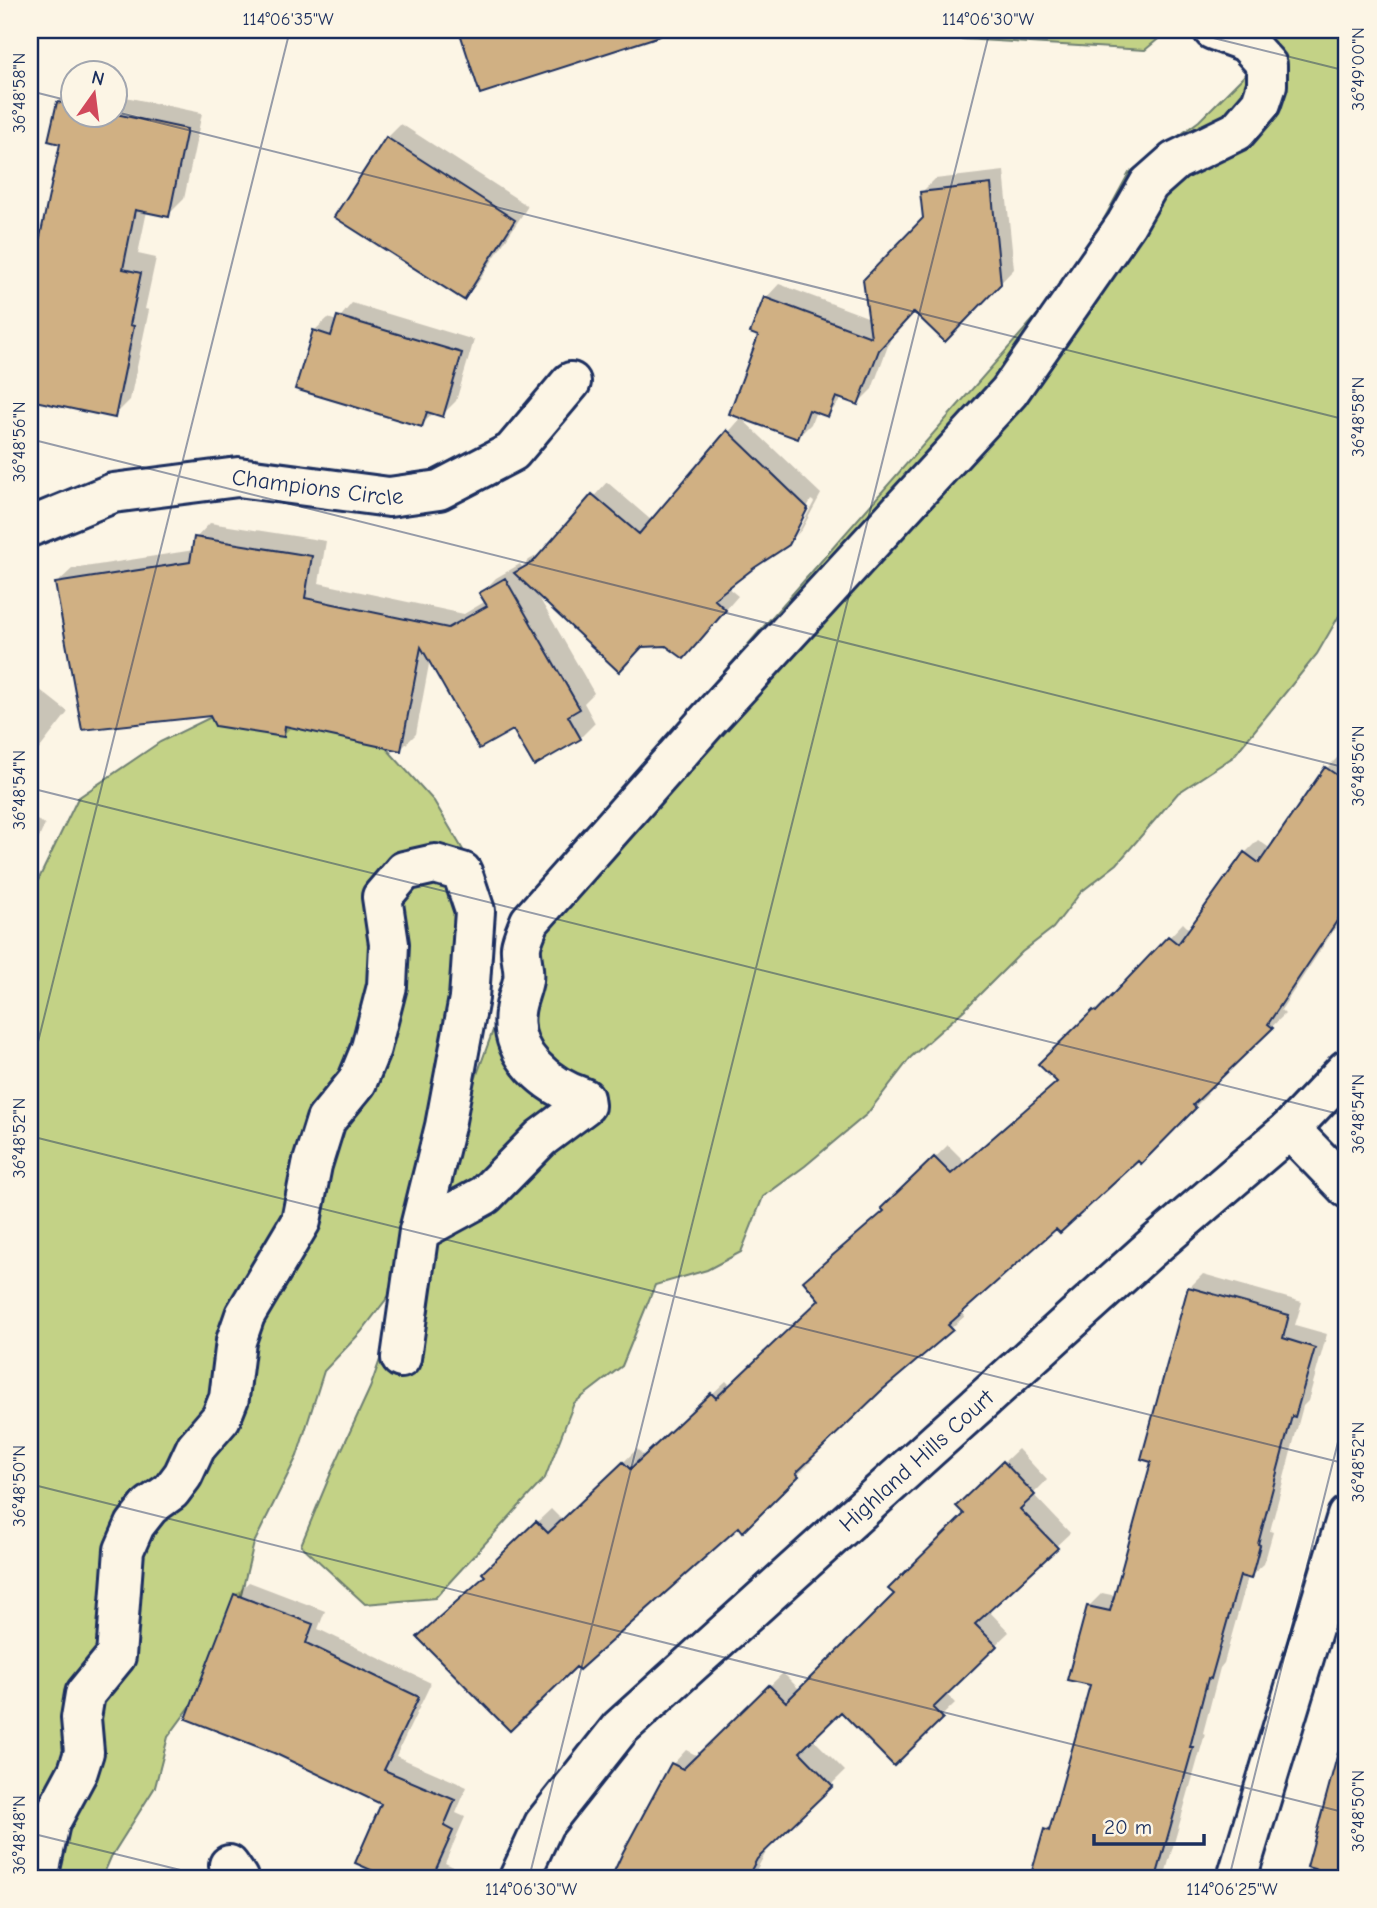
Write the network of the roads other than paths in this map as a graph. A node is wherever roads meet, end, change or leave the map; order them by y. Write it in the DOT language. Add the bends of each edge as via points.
graph roads {
  1 [pos="1213,30"];
  2 [pos="571,382"];
  3 [pos="30,527"];
  4 [pos="1347,1069"];
  5 [pos="1290,1129"];
  6 [pos="1347,1188"];
  7 [pos="419,1231"];
  8 [pos="401,1358"];
  9 [pos="1347,1516"];
  10 [pos="38,1878"];
  11 [pos="519,1878"];
  12 [pos="1237,1878"];
  1 -- 7 [label="street" via="1246,42 1267,65 1261,103 1237,131 1175,161 1149,184 1009,392 530,921 521,947 524,978 514,1014 516,1036 523,1055 541,1075 584,1098 584,1105 541,1138 485,1195"];
  2 -- 3 [label="street, Champions Circle" via="512,452 439,491 389,497 238,477 113,492"];
  4 -- 5 [label="street, Highland Hills Court"];
  5 -- 6 [label="street"];
  5 -- 11 [label="street, Highland Hills Court" via="1149,1250 620,1728 544,1824"];
  7 -- 8 [label="street"];
  7 -- 10 [label="street" via="469,998 475,911 462,872 435,864 404,871 382,897 389,944 387,986 371,1048 356,1082 326,1120 301,1222 245,1315 221,1419 196,1447 171,1491 150,1506 135,1525 124,1550 116,1656 86,1694 81,1718 84,1752 50,1823"];
  9 -- 12 [label="street"];
}
